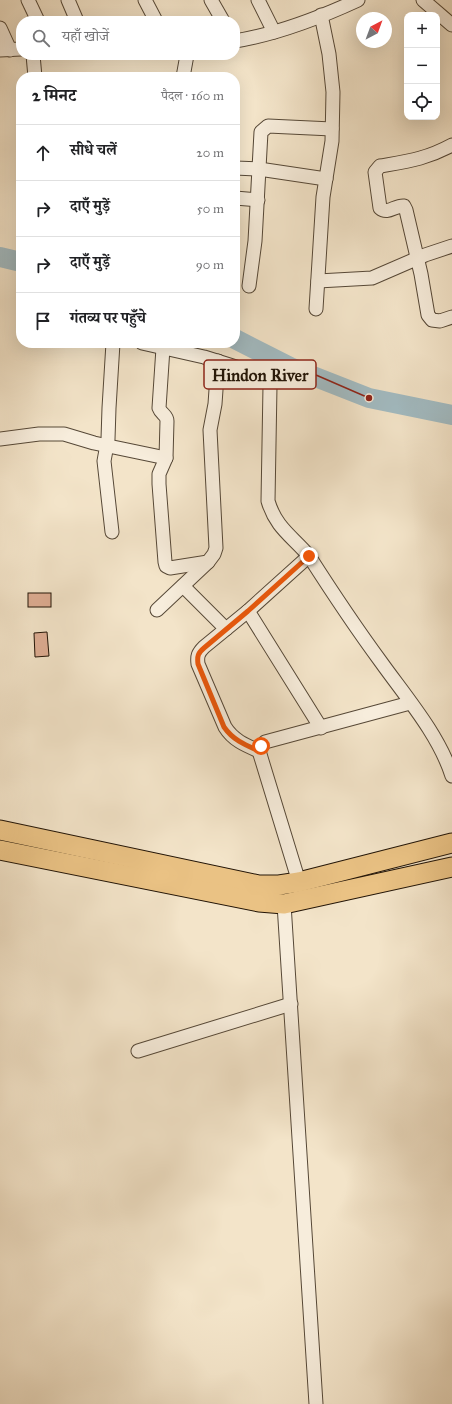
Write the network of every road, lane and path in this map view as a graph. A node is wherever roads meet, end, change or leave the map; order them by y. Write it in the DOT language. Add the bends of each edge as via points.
graph roads {
  1 [pos="28,0"];
  2 [pos="68,0"];
  3 [pos="211,0"];
  4 [pos="258,0"];
  5 [pos="358,0"];
  6 [pos="423,0"];
  7 [pos="148,1"];
  8 [pos="321,15"];
  9 [pos="36,16"];
  10 [pos="75,16"];
  11 [pos="154,16"];
  12 [pos="220,16"];
  13 [pos="452,25"];
  14 [pos="0,28"];
  15 [pos="274,32"];
  16 [pos="240,40"];
  17 [pos="10,50"];
  18 [pos="33,60"];
  19 [pos="186,60"];
  20 [pos="35,72"];
  21 [pos="184,72"];
  22 [pos="332,129"];
  23 [pos="452,146"];
  24 [pos="240,168"];
  25 [pos="259,169"];
  26 [pos="326,179"];
  27 [pos="240,198"];
  28 [pos="258,200"];
  29 [pos="452,246"];
  30 [pos="418,259"];
  31 [pos="318,281"];
  32 [pos="249,286"];
  33 [pos="316,309"];
  34 [pos="452,317"];
  35 [pos="113,348"];
  36 [pos="164,348"];
  37 [pos="218,361"];
  38 [pos="0,439"];
  39 [pos="107,446"];
  40 [pos="166,458"];
  41 [pos="112,532"];
  42 [pos="309,556"];
  43 [pos="208,562"];
  44 [pos="183,586"];
  45 [pos="157,610"];
  46 [pos="248,611"];
  47 [pos="226,629"];
  48 [pos="410,703"];
  49 [pos="321,728"];
  50 [pos="259,751"];
  51 [pos="452,776"];
  52 [pos="0,830"];
  53 [pos="452,843"];
  54 [pos="0,850"];
  55 [pos="452,867"];
  56 [pos="299,882"];
  57 [pos="284,904"];
  58 [pos="291,1004"];
  59 [pos="138,1051"];
  60 [pos="316,1404"];
  1 -- 9 [label="street"];
  2 -- 10 [label="street"];
  3 -- 12 [label="street"];
  4 -- 15 [label="street"];
  5 -- 8 [label="street"];
  6 -- 13 [label="street"];
  7 -- 11 [label="street"];
  8 -- 15 [label="street"];
  8 -- 22 [label="street" via="332,85"];
  14 -- 17 [label="street"];
  15 -- 16 [label="street"];
  18 -- 20 [label="street"];
  19 -- 21 [label="street"];
  22 -- 25 [label="street" via="268,126 261,132"];
  22 -- 26 [label="street"];
  23 -- 30 [label="street" via="407,162 380,166 375,172 380,208 387,212 404,206"];
  24 -- 25 [label="street"];
  25 -- 26 [label="street"];
  25 -- 28 [label="street"];
  26 -- 31 [label="street"];
  27 -- 28 [label="street"];
  28 -- 32 [label="street"];
  29 -- 30 [label="street"];
  30 -- 31 [label="street" via="372,278"];
  30 -- 34 [label="street" via="428,315 432,320 440,321"];
  31 -- 33 [label="street"];
  35 -- 39 [label="street"];
  36 -- 37 [label="street"];
  36 -- 40 [label="street" via="159,408 167,418"];
  37 -- 42 [label="street" via="262,377 270,386 268,501 277,523"];
  37 -- 43 [label="street" via="210,430 216,548"];
  38 -- 39 [label="street" via="64,434"];
  39 -- 40 [label="street"];
  39 -- 41 [label="street" via="104,461"];
  40 -- 43 [label="street" via="159,474 166,566 170,568"];
  42 -- 46 [label="street"];
  42 -- 48 [label="street" via="364,640"];
  43 -- 44 [label="street"];
  44 -- 45 [label="street"];
  44 -- 47 [label="street"];
  46 -- 47 [label="street"];
  46 -- 49 [label="street"];
  47 -- 50 [label="street" via="200,652 197,657 198,664 224,727 242,744"];
  48 -- 49 [label="street"];
  48 -- 51 [label="street" via="431,732"];
  49 -- 50 [label="street" via="265,742"];
  50 -- 56 [label="street"];
  52 -- 56 [label="highway" via="259,885"];
  53 -- 56 [label="highway"];
  54 -- 57 [label="highway" via="259,902"];
  55 -- 57 [label="highway"];
  57 -- 58 [label="street"];
  58 -- 59 [label="street"];
  58 -- 60 [label="street"];
}
